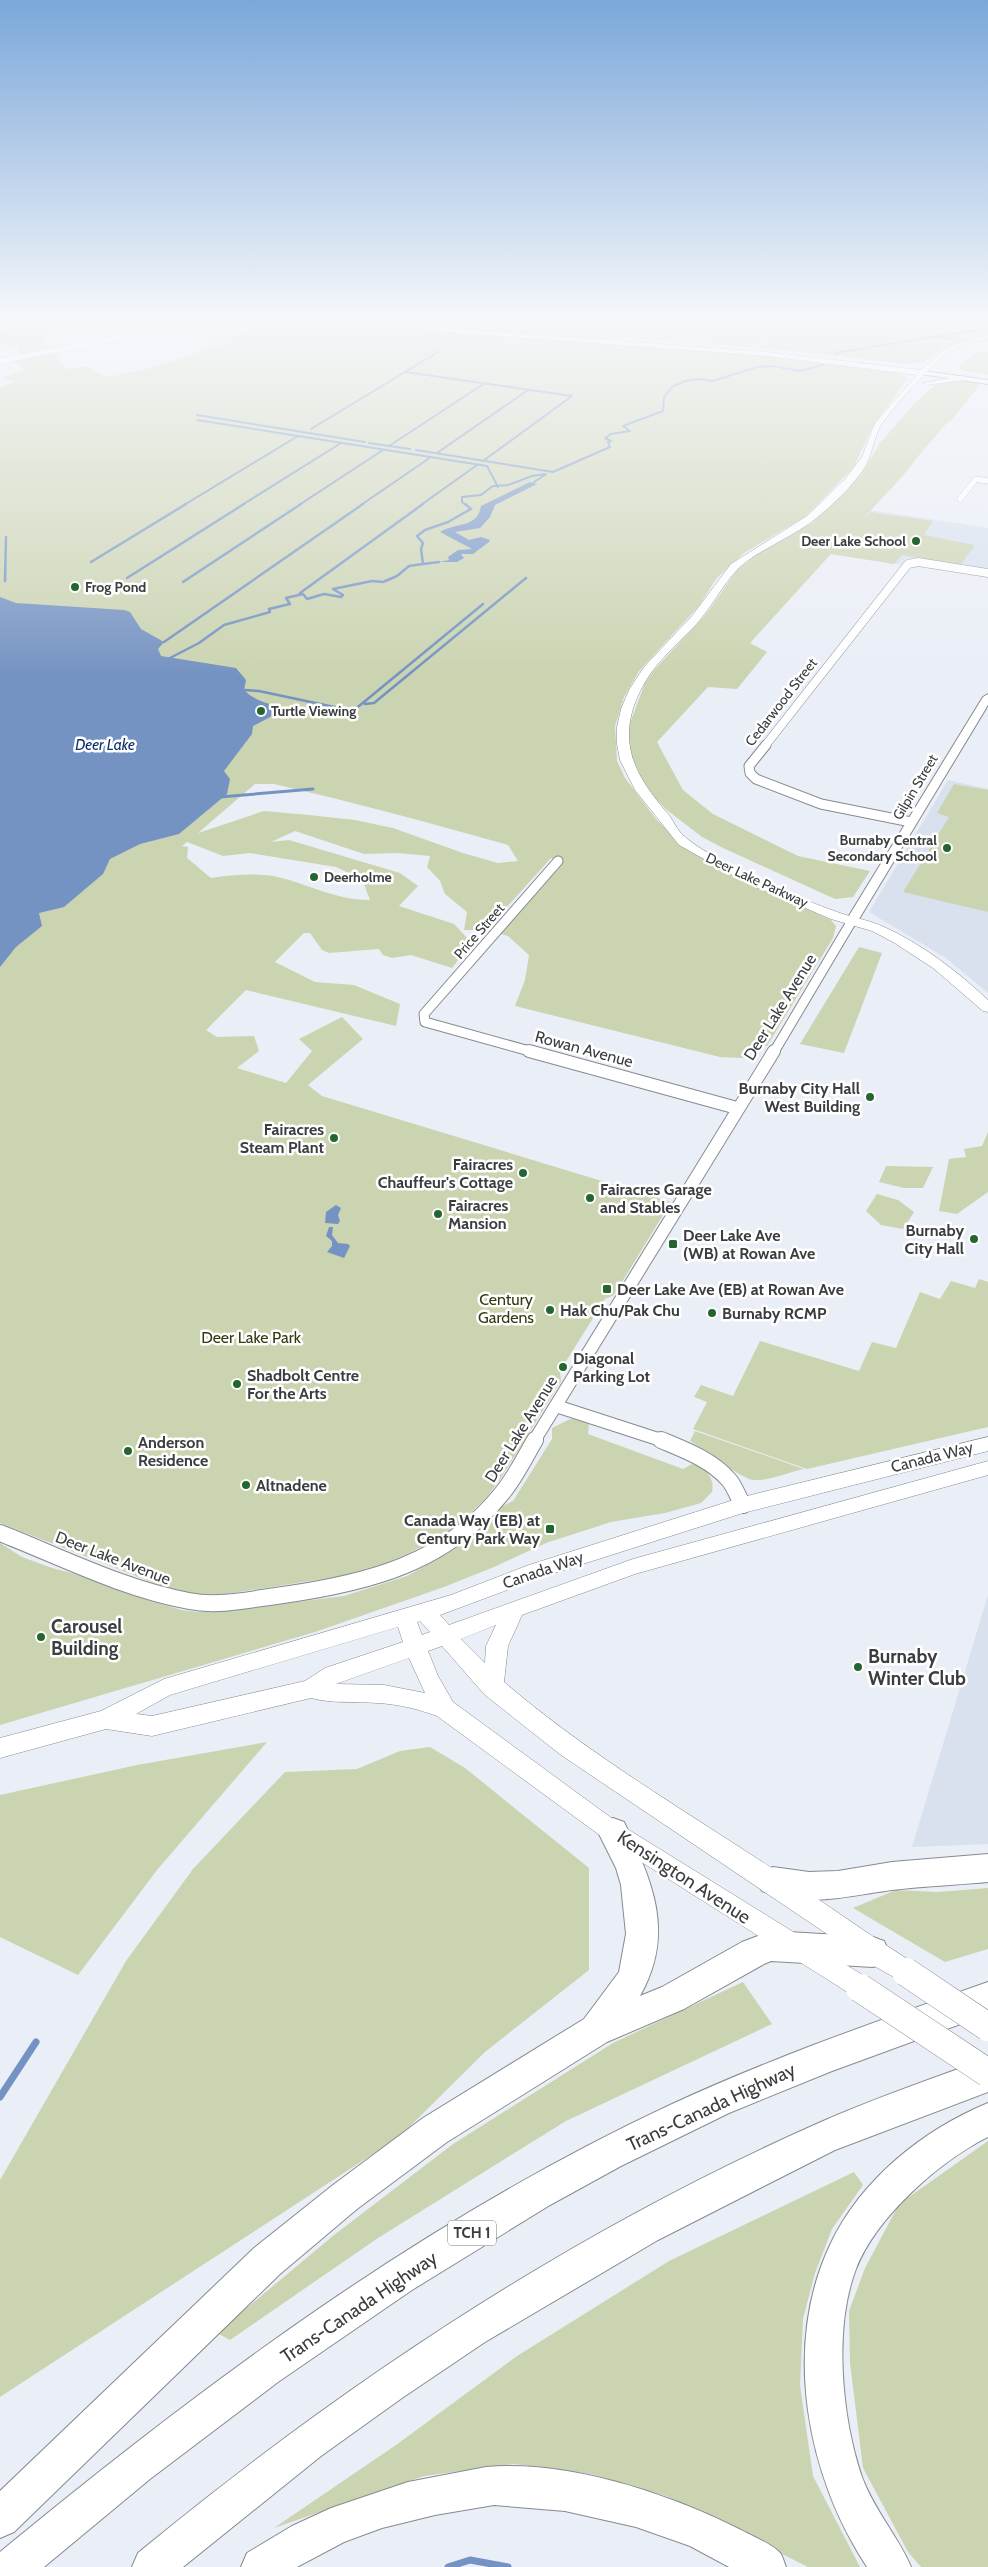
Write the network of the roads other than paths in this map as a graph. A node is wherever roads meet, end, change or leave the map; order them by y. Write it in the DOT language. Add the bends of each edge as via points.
graph roads {
  1 [pos="874,436"];
  2 [pos="877,436"];
  3 [pos="874,439"];
  4 [pos="988,481"];
  5 [pos="960,499"];
  6 [pos="988,573"];
  7 [pos="988,697"];
  8 [pos="911,822"];
  9 [pos="558,861"];
  10 [pos="853,919"];
  11 [pos="988,1008"];
  12 [pos="424,1020"];
  13 [pos="737,1108"];
  14 [pos="556,1406"];
  15 [pos="988,1444"];
  16 [pos="988,1468"];
  17 [pos="742,1505"];
  18 [pos="0,1533"];
  19 [pos="514,1609"];
  20 [pos="415,1615"];
  21 [pos="444,1637"];
  22 [pos="416,1647"];
  23 [pos="492,1688"];
  24 [pos="311,1689"];
  25 [pos="445,1710"];
  26 [pos="106,1719"];
  27 [pos="0,1748"];
  28 [pos="614,1832"];
  29 [pos="988,1868"];
  30 [pos="773,1881"];
  31 [pos="794,1946"];
  32 [pos="873,1952"];
  33 [pos="988,1998"];
  34 [pos="988,2027"];
  35 [pos="595,2031"];
  36 [pos="988,2074"];
  37 [pos="988,2120"];
  38 [pos="0,2518"];
  39 [pos="13,2567"];
  40 [pos="152,2567"];
  41 [pos="261,2567"];
  42 [pos="766,2567"];
  43 [pos="891,2567"];
  1 -- 3 [label="main road, Deer Lake Parkway"];
  2 -- 3 [label="main road, Deer Lake Parkway"];
  3 -- 10 [label="main road, Deer Lake Parkway" via="860,468 813,516 746,558 724,576 703,610 659,655 634,691 621,739 624,758 638,788 670,825 740,861 840,905"];
  4 -- 5 [label="street" via="976,479"];
  6 -- 8 [label="street, Cedarwood Street" via="918,562 908,564 751,763 749,770 752,776 761,782 815,802"];
  7 -- 8 [label="street, Gilpin Street"];
  8 -- 10 [label="street, Gilpin Street"];
  9 -- 12 [label="street, Price Street" via="424,1014"];
  10 -- 11 [label="main road, Deer Lake Parkway" via="943,968"];
  10 -- 13 [label="street, Deer Lake Avenue"];
  12 -- 13 [label="street, Rowan Avenue" via="431,1025"];
  13 -- 14 [label="street, Deer Lake Avenue"];
  14 -- 17 [label="street" via="698,1456 730,1482"];
  14 -- 18 [label="street, Deer Lake Avenue" via="504,1491 480,1517 416,1561 356,1584 220,1603 191,1602 151,1593"];
  15 -- 17 [label="main road, Canada Way"];
  16 -- 19 [label="main road, Canada Way" via="633,1566"];
  17 -- 20 [label="main road, Canada Way" via="536,1571"];
  19 -- 21 [label="main road, Canada Way"];
  19 -- 23 [label="main road" via="497,1646"];
  20 -- 21 [label="main road"];
  20 -- 22 [label="main road, Kensington Avenue"];
  20 -- 26 [label="main road, Canada Way" via="164,1688"];
  21 -- 22 [label="main road, Canada Way"];
  21 -- 23 [label="main road"];
  22 -- 24 [label="main road, Canada Way" via="333,1674"];
  22 -- 25 [label="main road, Kensington Avenue"];
  23 -- 30 [label="main road" via="548,1734"];
  24 -- 25 [label="main road" via="330,1694 404,1696"];
  24 -- 26 [label="main road, Canada Way" via="152,1726"];
  25 -- 28 [label="main road, Kensington Avenue"];
  26 -- 27 [label="main road, Canada Way"];
  28 -- 31 [label="main road, Kensington Avenue"];
  28 -- 35 [label="highway" via="632,1869 639,1897 641,1950 624,1994"];
  29 -- 30 [label="highway" via="892,1876 838,1885 809,1886"];
  30 -- 32 [label="main road"];
  31 -- 32 [label="highway"];
  31 -- 35 [label="highway" via="771,1946 753,1953 673,1998"];
  31 -- 36 [label="main road, Kensington Avenue, bridge"];
  32 -- 34 [label="main road, bridge"];
  33 -- 39 [label="highway, Trans-Canada Highway / TCH 1" via="802,2065 679,2118 554,2184 393,2281 268,2368 136,2466"];
  35 -- 38 [label="highway" via="436,2130 345,2197 267,2261"];
  36 -- 40 [label="highway" via="825,2138 712,2192 583,2262 413,2368 289,2456"];
  37 -- 43 [label="highway" via="925,2157 889,2190 866,2219 844,2256 830,2305 824,2353 824,2404 838,2467 880,2553"];
  41 -- 42 [label="highway" via="285,2550 357,2518 433,2495 493,2486 590,2495 646,2510 704,2532"];
}
